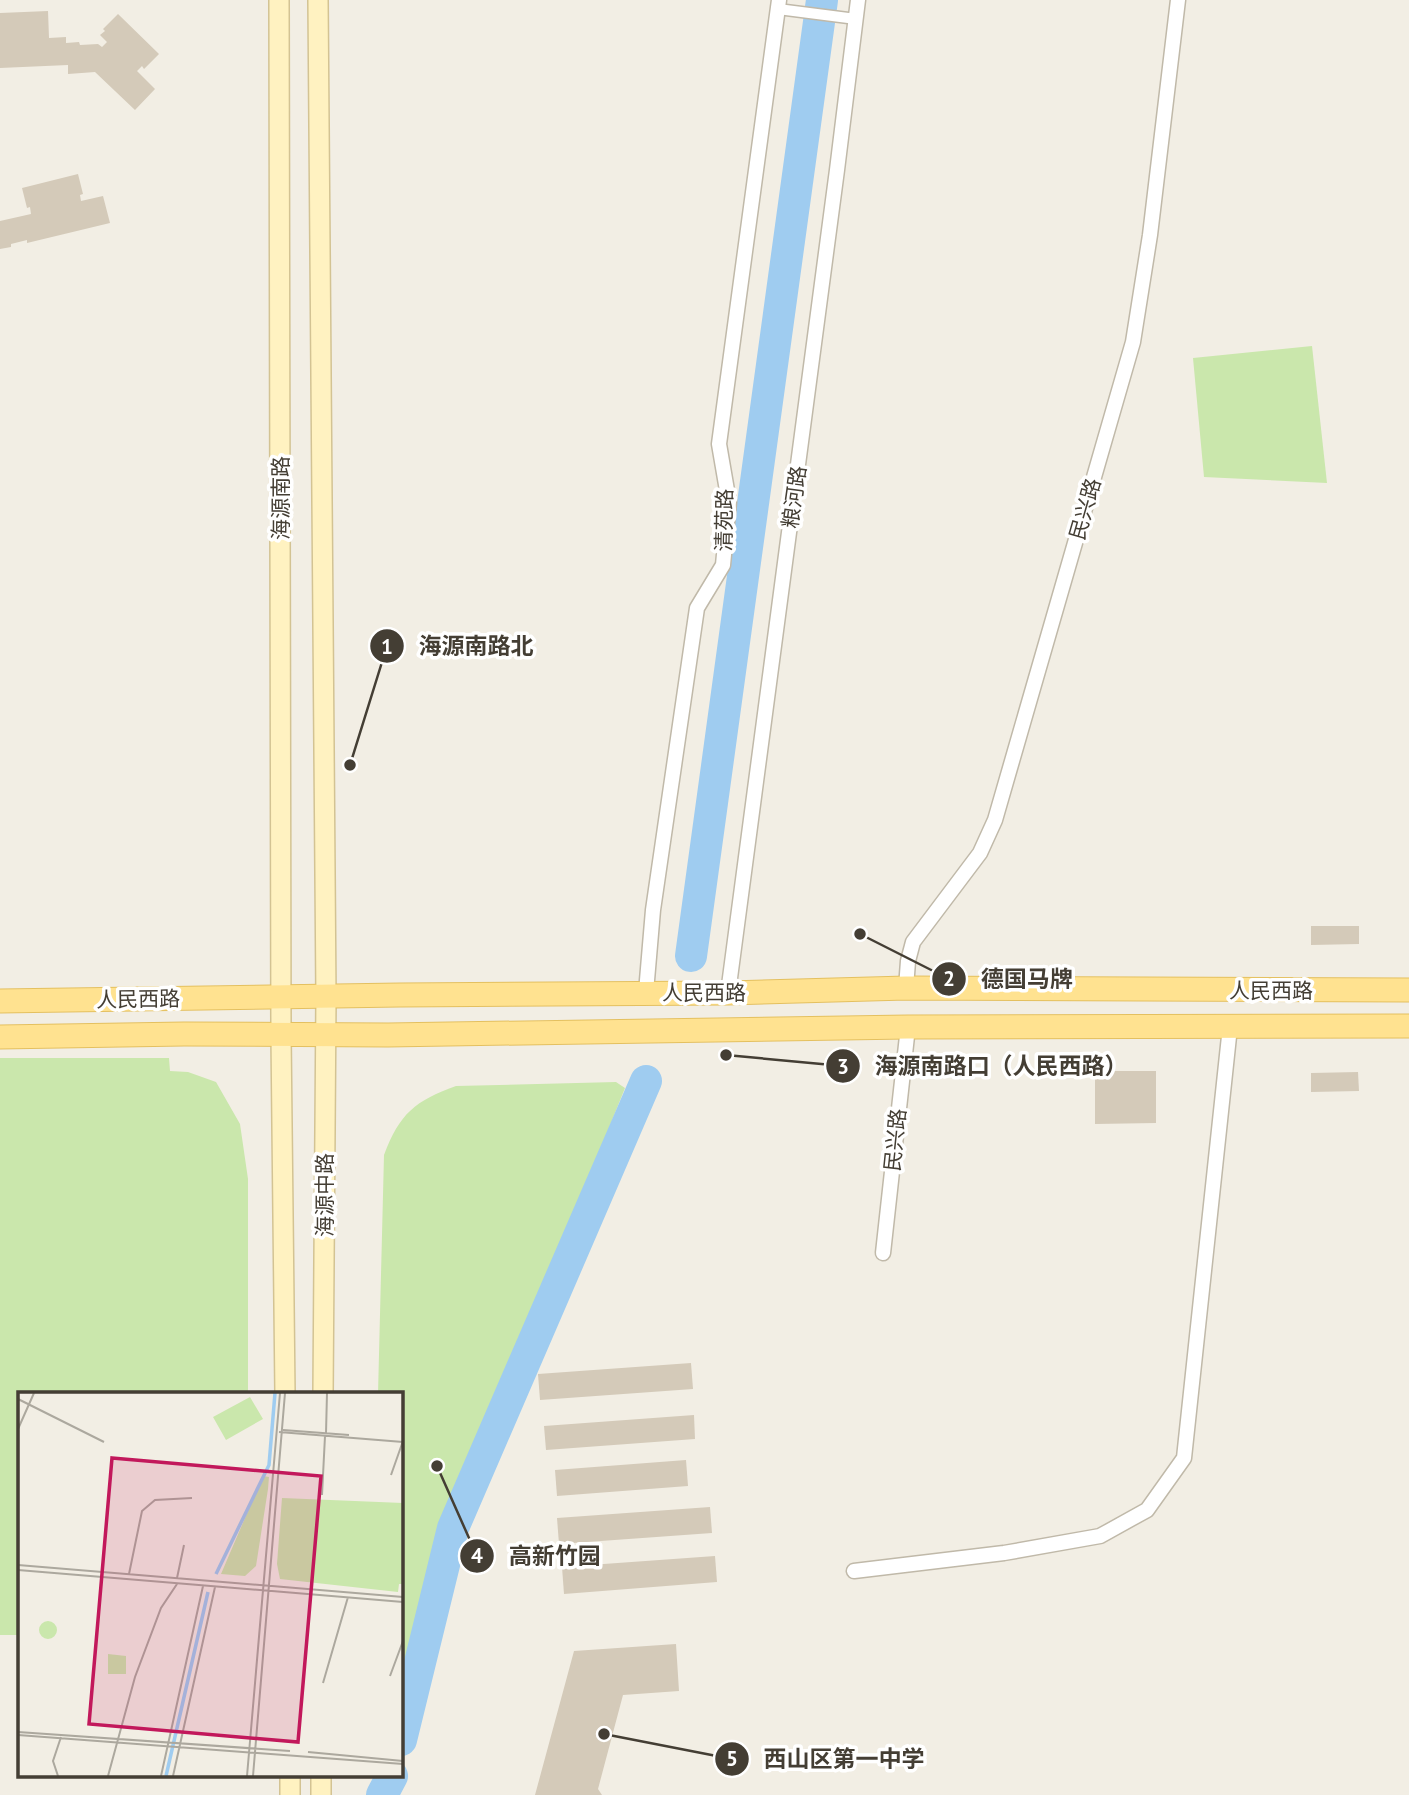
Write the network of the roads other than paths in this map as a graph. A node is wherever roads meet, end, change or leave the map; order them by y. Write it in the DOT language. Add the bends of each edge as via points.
graph roads {
  1 [pos="279,0"];
  2 [pos="318,0"];
  3 [pos="858,0"];
  4 [pos="1178,0"];
  5 [pos="778,5"];
  6 [pos="856,19"];
  7 [pos="906,988"];
  8 [pos="1409,990"];
  9 [pos="646,992"];
  10 [pos="728,993"];
  11 [pos="281,997"];
  12 [pos="326,997"];
  13 [pos="0,1001"];
  14 [pos="1409,1026"];
  15 [pos="908,1027"];
  16 [pos="1230,1027"];
  17 [pos="281,1034"];
  18 [pos="325,1035"];
  19 [pos="0,1037"];
  20 [pos="883,1253"];
  21 [pos="285,1392"];
  22 [pos="323,1392"];
  23 [pos="854,1572"];
  1 -- 11 [label="main road, 海源南路"];
  2 -- 12 [label="main road, 海源南路"];
  3 -- 6 [label="street, 粮河路"];
  4 -- 7 [label="street, 民兴路" via="1133,342 995,820 980,853 913,942"];
  5 -- 6 [label="street"];
  5 -- 9 [label="street, 清苑路" via="719,444 729,502 723,565 697,608 653,910"];
  6 -- 10 [label="street, 粮河路"];
  7 -- 8 [label="main road, 人民西路"];
  7 -- 10 [label="main road, 人民西路"];
  9 -- 10 [label="main road, 人民西路"];
  9 -- 12 [label="main road, 人民西路"];
  11 -- 12 [label="main road, 人民西路"];
  11 -- 13 [label="main road, 人民西路"];
  11 -- 17 [label="main road, 海源中路"];
  12 -- 18 [label="main road, 海源中路"];
  14 -- 16 [label="main road, 人民西路"];
  15 -- 16 [label="main road, 人民西路"];
  15 -- 18 [label="main road, 人民西路"];
  15 -- 20 [label="street, 民兴路"];
  16 -- 23 [label="street" via="1184,1458 1147,1510 1100,1536"];
  17 -- 18 [label="main road, 人民西路"];
  17 -- 19 [label="main road, 人民西路"];
  17 -- 21 [label="main road, 海源中路"];
  18 -- 22 [label="main road, 海源中路"];
}
